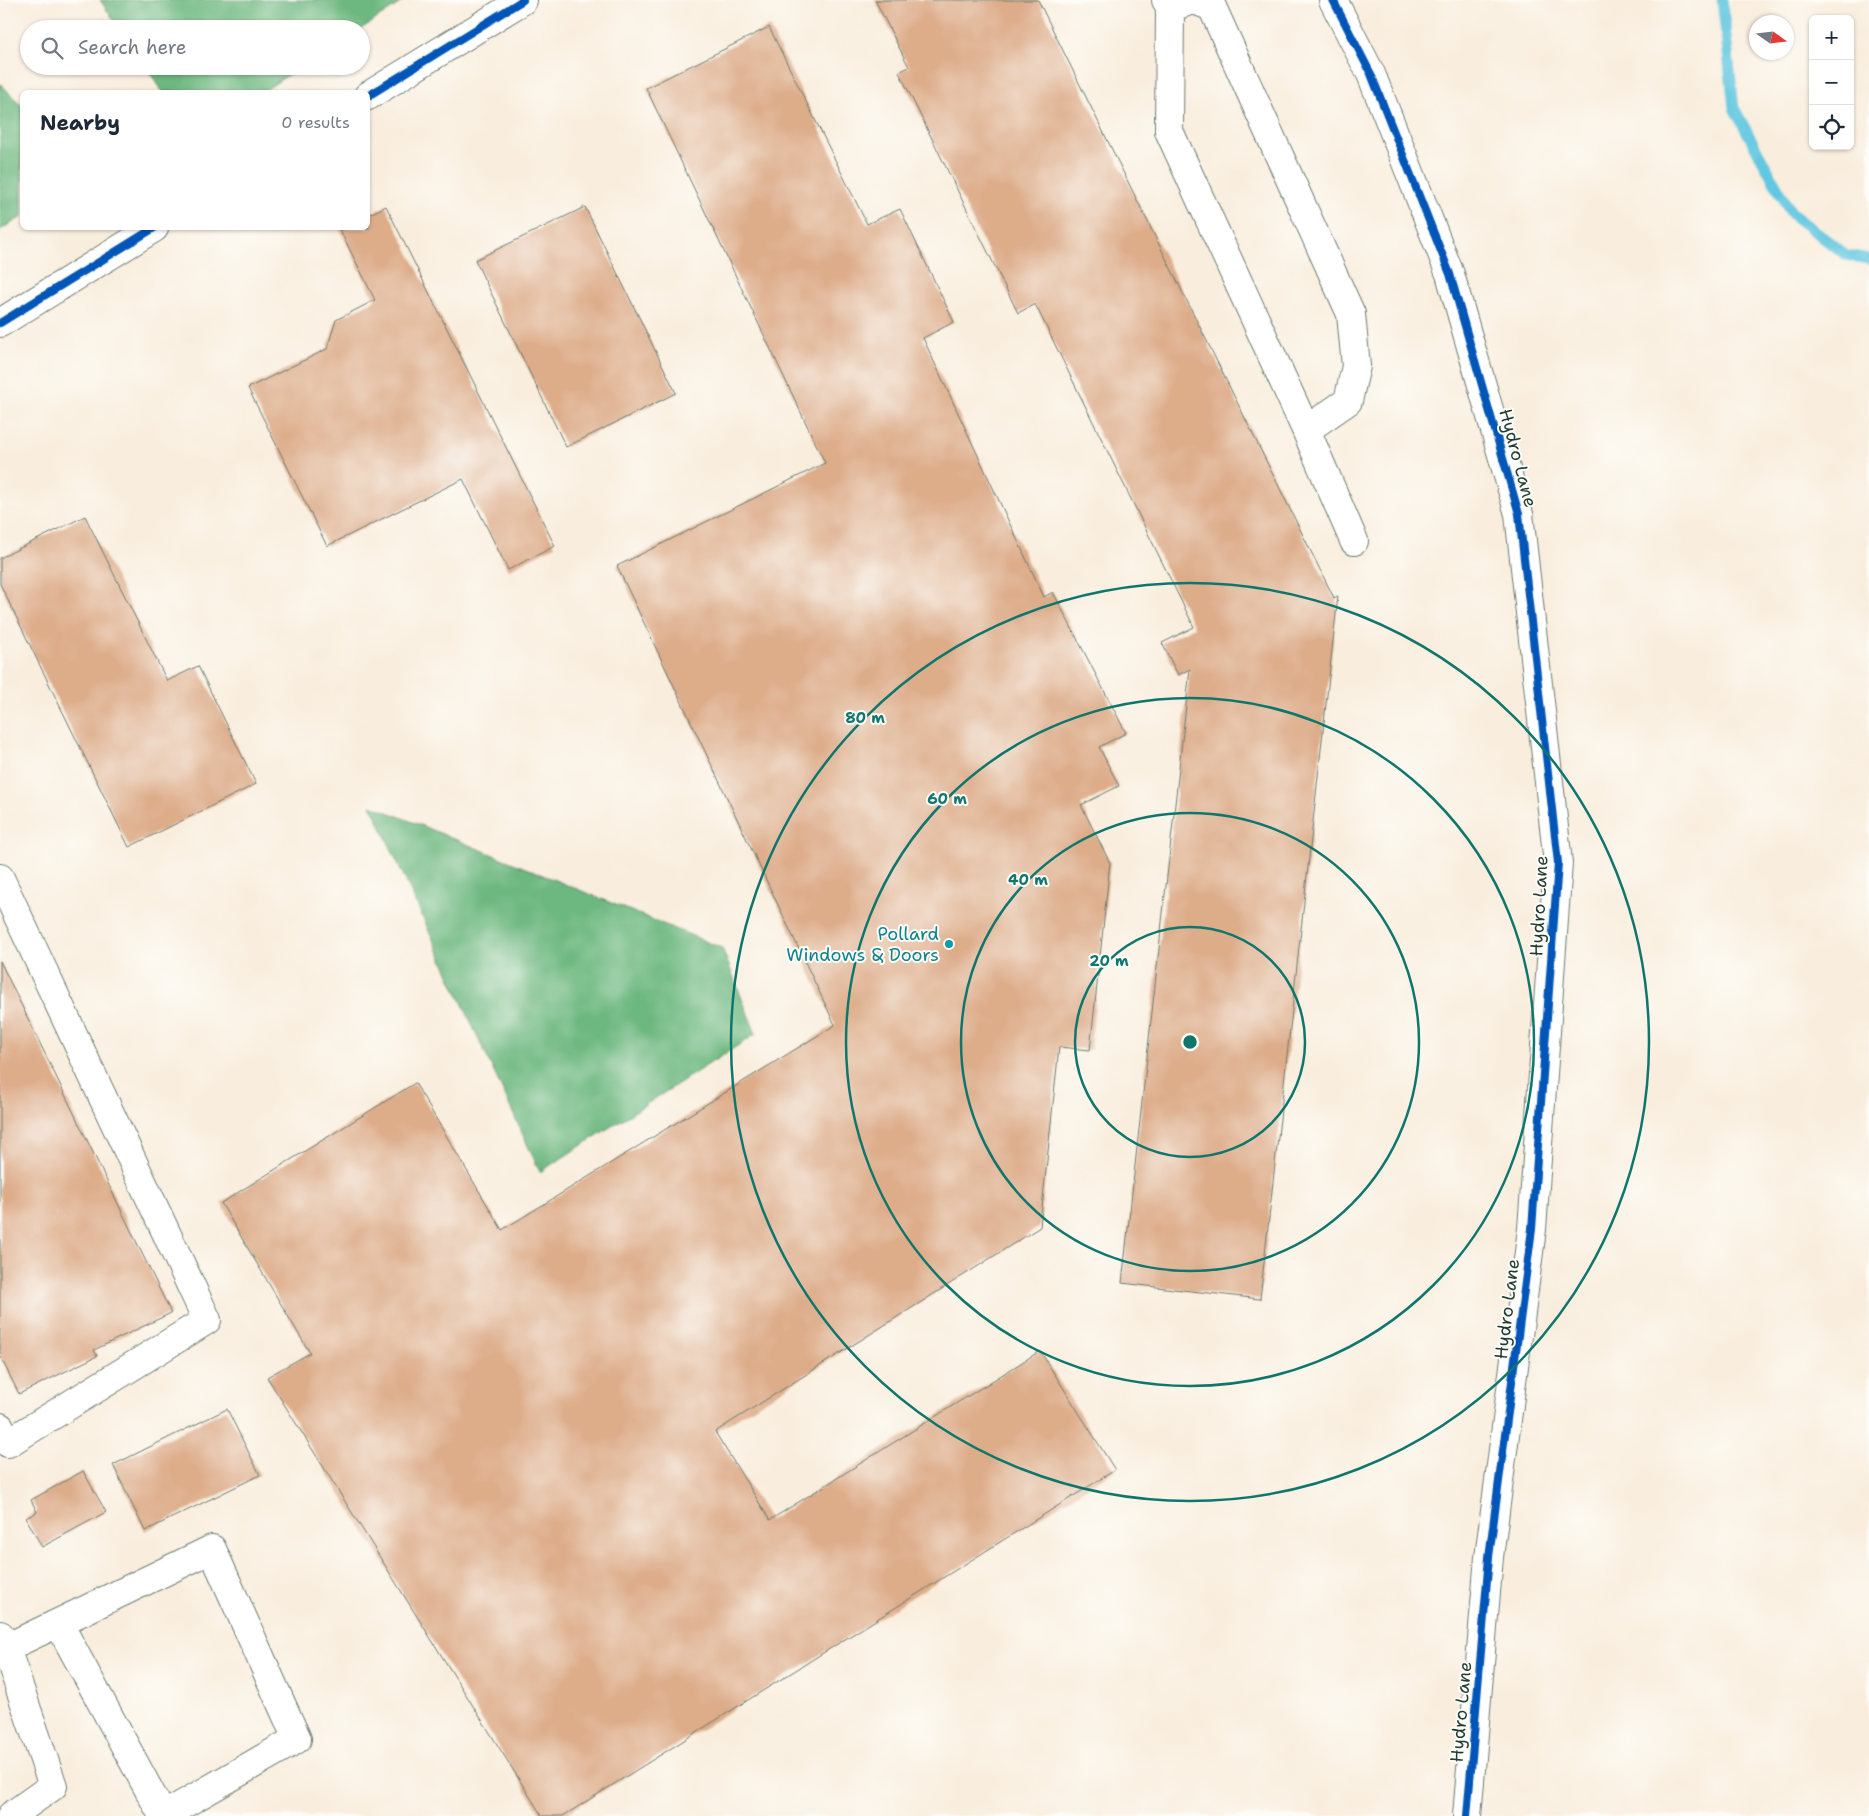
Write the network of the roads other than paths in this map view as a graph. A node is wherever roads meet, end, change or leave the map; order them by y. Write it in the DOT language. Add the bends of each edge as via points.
graph roads {
  1 [pos="523,0"];
  2 [pos="1333,0"];
  3 [pos="1168,4"];
  4 [pos="370,95"];
  5 [pos="151,230"];
  6 [pos="0,323"];
  7 [pos="1306,430"];
  8 [pos="1354,541"];
  9 [pos="0,878"];
  10 [pos="0,1428"];
  11 [pos="59,1624"];
  12 [pos="3,1642"];
  13 [pos="11,1816"];
  14 [pos="163,1816"];
  15 [pos="1467,1816"];
  1 -- 4 [label="street"];
  2 -- 15 [label="street, Hydro Lane" via="1371,74 1450,274 1518,514 1558,863 1532,1229 1489,1557"];
  3 -- 7 [label="street" via="1169,131"];
  3 -- 7 [label="street" via="1194,0 1212,8 1351,314 1356,366 1348,401"];
  5 -- 6 [label="street"];
  7 -- 8 [label="street"];
  9 -- 10 [label="street" via="207,1320 8,1443"];
  11 -- 12 [label="street"];
  11 -- 14 [label="street"];
  11 -- 14 [label="street" via="212,1549 298,1739"];
  12 -- 13 [label="street" via="53,1786"];
}
